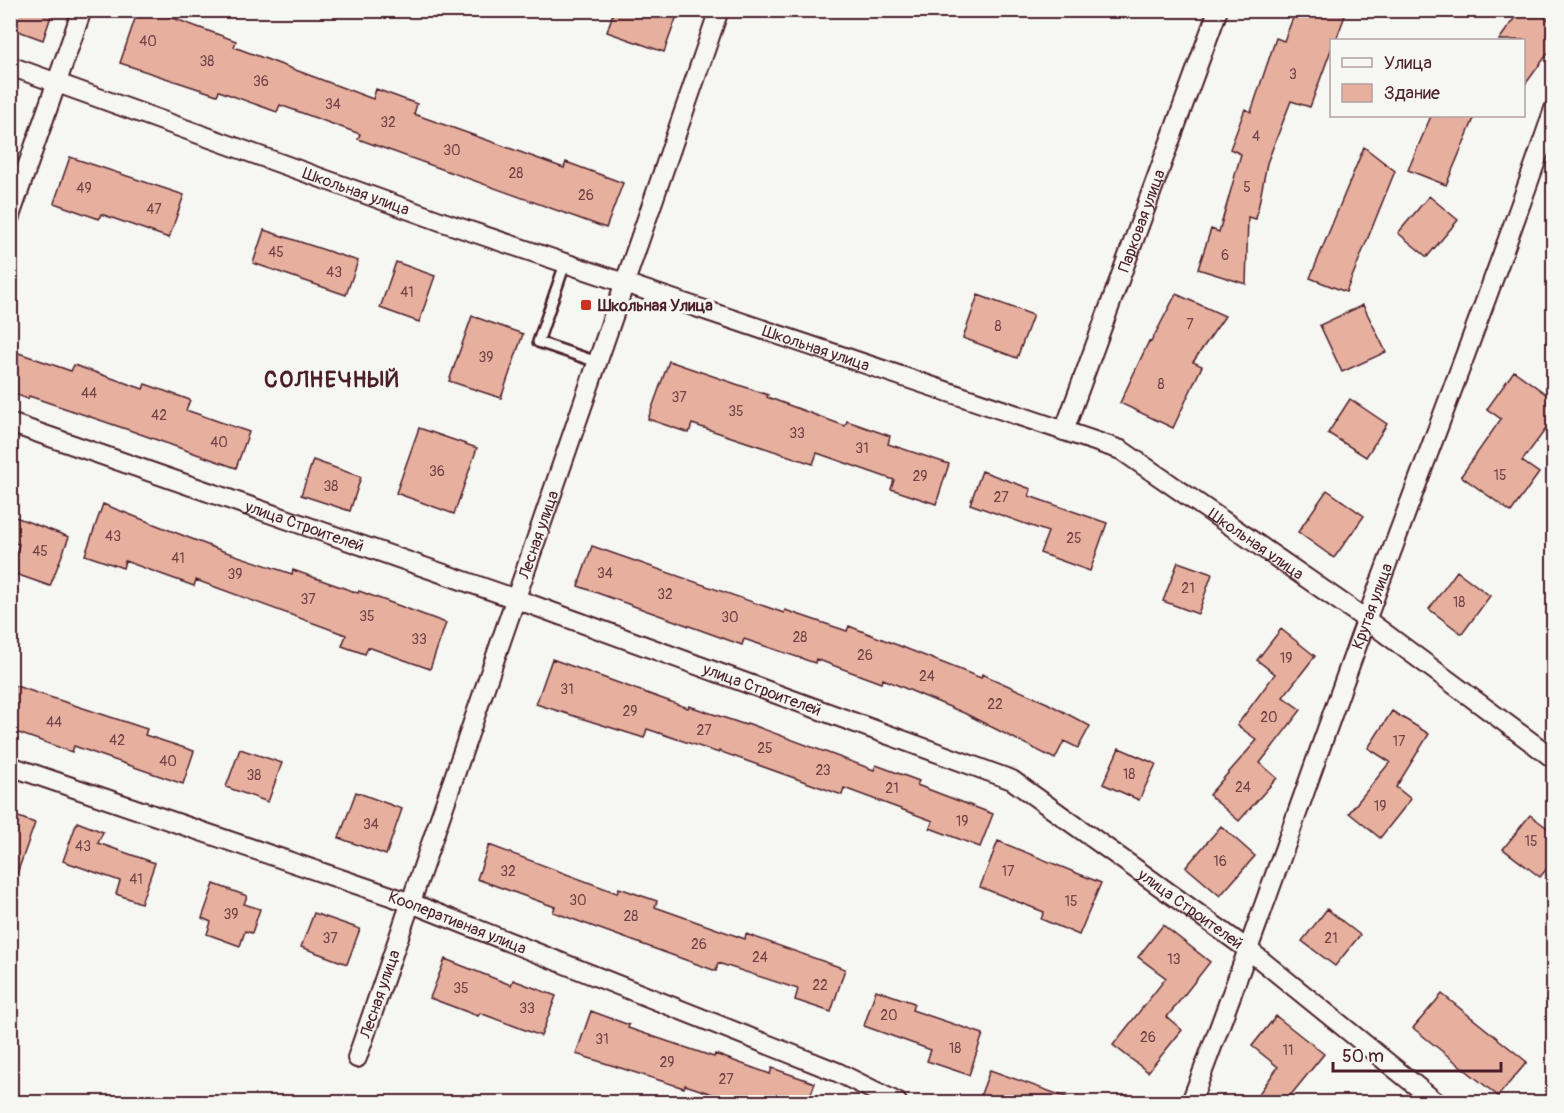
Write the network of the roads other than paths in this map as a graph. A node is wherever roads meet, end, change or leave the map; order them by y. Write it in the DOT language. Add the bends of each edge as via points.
graph roads {
  1 [pos="82,10"];
  2 [pos="719,10"];
  3 [pos="1218,10"];
  4 [pos="10,66"];
  5 [pos="58,82"];
  6 [pos="1554,109"];
  7 [pos="10,216"];
  8 [pos="566,261"];
  9 [pos="625,281"];
  10 [pos="597,362"];
  11 [pos="10,423"];
  12 [pos="1064,431"];
  13 [pos="516,599"];
  14 [pos="1367,620"];
  15 [pos="1554,759"];
  16 [pos="10,766"];
  17 [pos="411,903"];
  18 [pos="1250,951"];
  19 [pos="357,1058"];
  20 [pos="897,1102"];
  21 [pos="1191,1102"];
  22 [pos="1436,1102"];
  1 -- 5 [label="street"];
  2 -- 9 [label="street, Лесная улица"];
  3 -- 12 [label="street, Парковая улица"];
  4 -- 5 [label="street, Школьная улица"];
  5 -- 7 [label="street"];
  5 -- 8 [label="street, Школьная улица" via="443,222"];
  6 -- 14 [label="street, Крутая улица"];
  8 -- 9 [label="street, Школьная улица"];
  8 -- 10 [label="lane" via="538,342"];
  9 -- 10 [label="street, Лесная улица"];
  9 -- 12 [label="street, Школьная улица"];
  10 -- 13 [label="street, Лесная улица"];
  11 -- 13 [label="street, улица Строителей"];
  12 -- 14 [label="street, Школьная улица" via="1120,450"];
  13 -- 17 [label="street, Лесная улица"];
  13 -- 18 [label="street, улица Строителей" via="1012,780"];
  14 -- 15 [label="street, Школьная улица"];
  14 -- 18 [label="street, Крутая улица"];
  16 -- 17 [label="street, Кооперативная улица"];
  17 -- 19 [label="street, Лесная улица"];
  17 -- 20 [label="street, Кооперативная улица" via="837,1072"];
  18 -- 21 [label="street, Крутая улица"];
  18 -- 22 [label="street, улица Строителей"];
}
